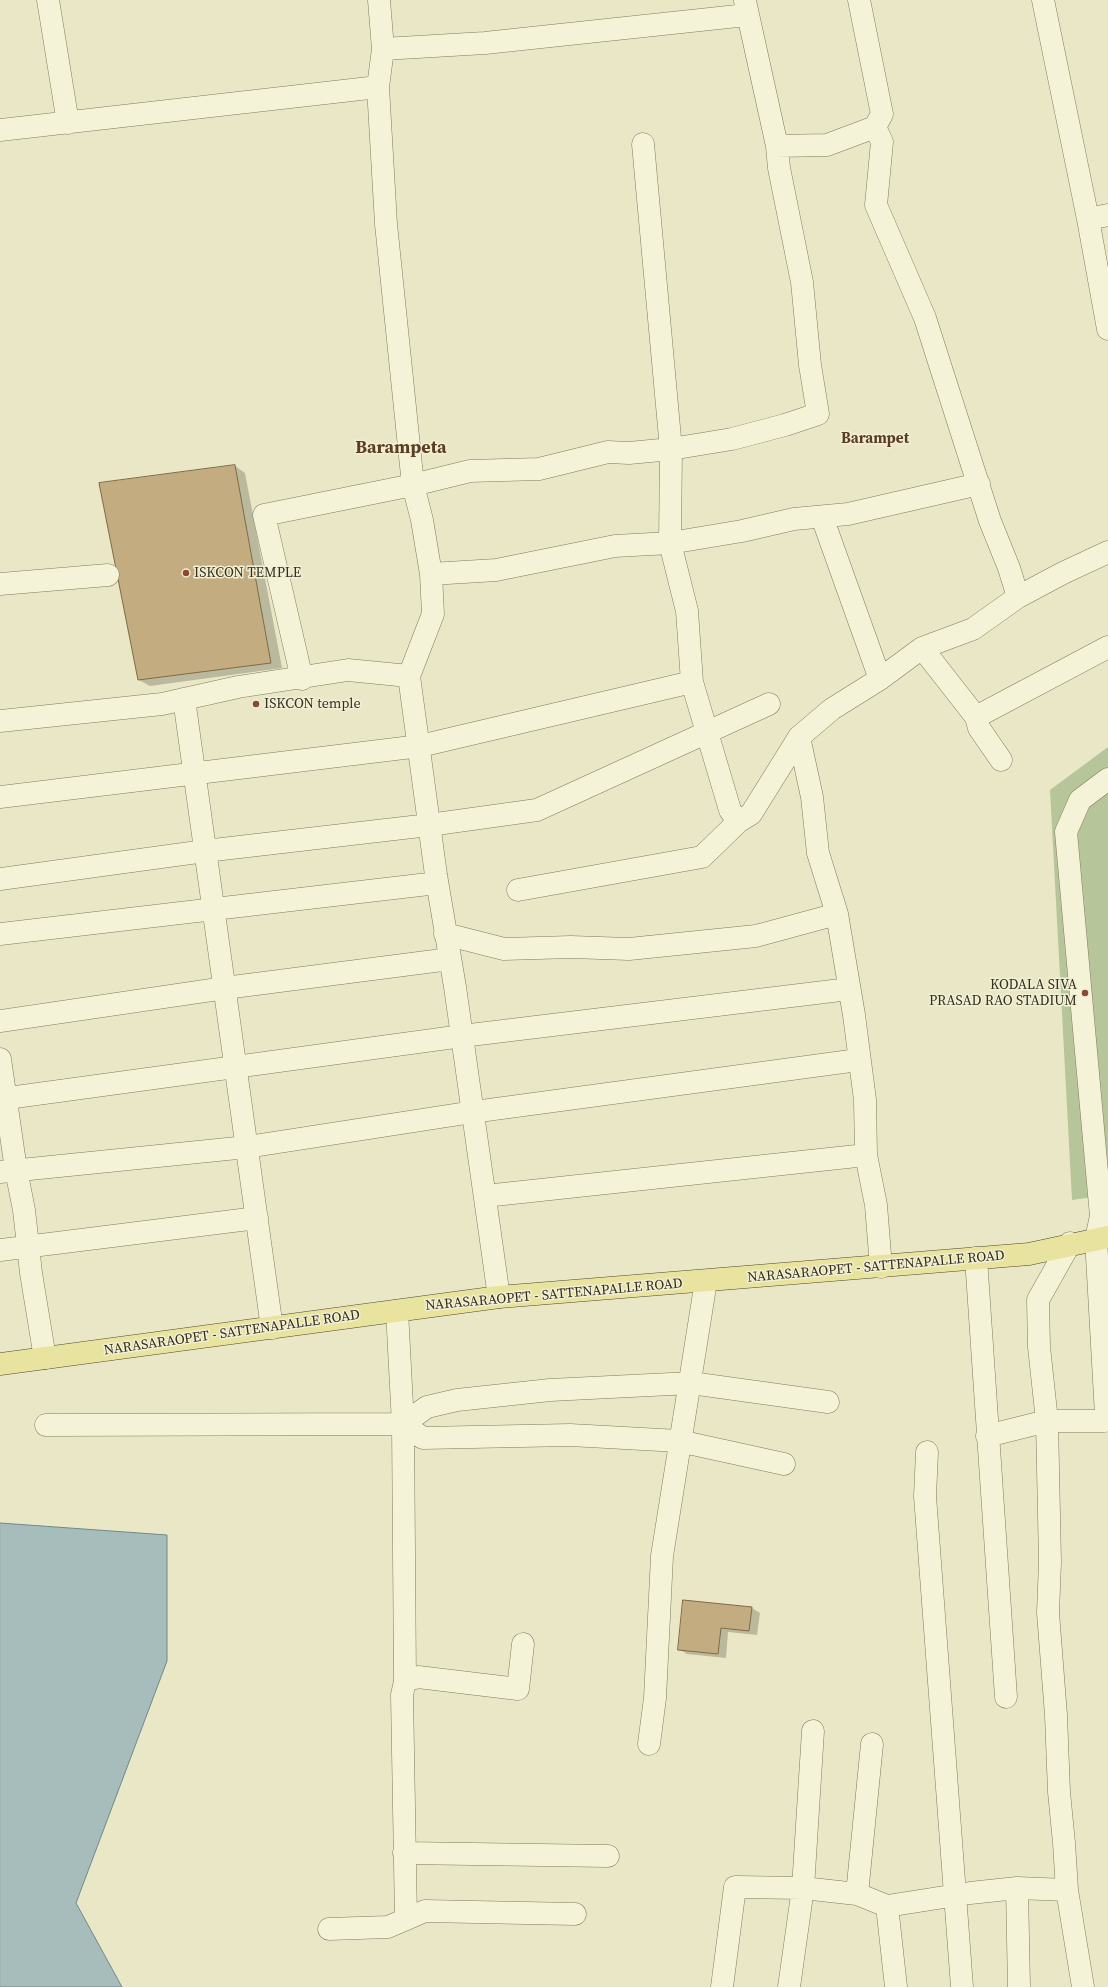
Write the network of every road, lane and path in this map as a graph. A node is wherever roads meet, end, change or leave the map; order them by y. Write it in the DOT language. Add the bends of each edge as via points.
graph roads {
  1 [pos="48,0"];
  2 [pos="379,0"];
  3 [pos="859,0"];
  4 [pos="1043,0"];
  5 [pos="746,7"];
  6 [pos="383,49"];
  7 [pos="378,87"];
  8 [pos="68,123"];
  9 [pos="875,127"];
  10 [pos="0,130"];
  11 [pos="643,144"];
  12 [pos="777,146"];
  13 [pos="1098,217"];
  14 [pos="1108,330"];
  15 [pos="671,450"];
  16 [pos="413,484"];
  17 [pos="978,484"];
  18 [pos="822,517"];
  19 [pos="670,543"];
  20 [pos="1107,556"];
  21 [pos="431,574"];
  22 [pos="108,575"];
  23 [pos="0,584"];
  24 [pos="1018,597"];
  25 [pos="1108,647"];
  26 [pos="922,648"];
  27 [pos="409,676"];
  28 [pos="302,678"];
  29 [pos="880,678"];
  30 [pos="692,682"];
  31 [pos="184,699"];
  32 [pos="769,704"];
  33 [pos="976,717"];
  34 [pos="0,721"];
  35 [pos="706,732"];
  36 [pos="799,737"];
  37 [pos="420,746"];
  38 [pos="1001,760"];
  39 [pos="194,772"];
  40 [pos="1108,779"];
  41 [pos="0,797"];
  42 [pos="738,822"];
  43 [pos="429,825"];
  44 [pos="205,851"];
  45 [pos="0,879"];
  46 [pos="437,883"];
  47 [pos="518,890"];
  48 [pos="214,908"];
  49 [pos="837,914"];
  50 [pos="0,934"];
  51 [pos="445,934"];
  52 [pos="450,959"];
  53 [pos="225,988"];
  54 [pos="849,989"];
  55 [pos="0,1021"];
  56 [pos="462,1036"];
  57 [pos="0,1059"];
  58 [pos="858,1060"];
  59 [pos="236,1067"];
  60 [pos="3,1098"];
  61 [pos="473,1112"];
  62 [pos="247,1147"];
  63 [pos="866,1155"];
  64 [pos="8,1171"];
  65 [pos="484,1196"];
  66 [pos="257,1218"];
  67 [pos="1102,1238"];
  68 [pos="1070,1243"];
  69 [pos="28,1246"];
  70 [pos="0,1250"];
  71 [pos="976,1258"];
  72 [pos="881,1267"];
  73 [pos="706,1281"];
  74 [pos="499,1298"];
  75 [pos="397,1311"];
  76 [pos="272,1328"];
  77 [pos="44,1358"];
  78 [pos="0,1364"];
  79 [pos="691,1383"];
  80 [pos="828,1402"];
  81 [pos="1047,1421"];
  82 [pos="403,1424"];
  83 [pos="46,1425"];
  84 [pos="987,1436"];
  85 [pos="679,1441"];
  86 [pos="927,1452"];
  87 [pos="784,1464"];
  88 [pos="523,1644"];
  89 [pos="406,1681"];
  90 [pos="1006,1698"];
  91 [pos="813,1731"];
  92 [pos="649,1744"];
  93 [pos="872,1744"];
  94 [pos="404,1853"];
  95 [pos="608,1856"];
  96 [pos="803,1888"];
  97 [pos="1017,1888"];
  98 [pos="1067,1890"];
  99 [pos="857,1894"];
  100 [pos="957,1894"];
  101 [pos="888,1906"];
  102 [pos="575,1914"];
  103 [pos="406,1919"];
  104 [pos="328,1929"];
  105 [pos="722,1987"];
  106 [pos="789,1987"];
  107 [pos="896,1987"];
  108 [pos="962,1987"];
  109 [pos="1019,1987"];
  110 [pos="1083,1987"];
  1 -- 8 [label="street"];
  2 -- 6 [label="street"];
  3 -- 9 [label="street" via="882,114"];
  4 -- 13 [label="street"];
  5 -- 6 [label="street" via="485,43"];
  5 -- 12 [label="street"];
  6 -- 7 [label="street"];
  7 -- 8 [label="street"];
  7 -- 16 [label="street" via="386,224"];
  8 -- 10 [label="street"];
  9 -- 12 [label="street" via="827,145"];
  9 -- 17 [label="street" via="882,142 876,205 925,318"];
  11 -- 15 [label="street"];
  12 -- 15 [label="street" via="779,168 802,282 810,365 818,414 732,439"];
  13 -- 14 [label="street"];
  15 -- 16 [label="street" via="608,452 539,469 470,471"];
  15 -- 19 [label="street"];
  16 -- 21 [label="street"];
  16 -- 28 [label="street" via="264,515"];
  17 -- 18 [label="street" via="848,514"];
  17 -- 24 [label="street"];
  18 -- 19 [label="street" via="794,519"];
  18 -- 29 [label="street"];
  19 -- 21 [label="street" via="615,546 496,570"];
  19 -- 30 [label="street" via="687,611"];
  20 -- 24 [label="street" via="1063,573"];
  21 -- 27 [label="street" via="433,614"];
  22 -- 23 [label="street"];
  24 -- 26 [label="street" via="973,629"];
  25 -- 33 [label="street"];
  26 -- 29 [label="street"];
  26 -- 33 [label="street"];
  27 -- 28 [label="street" via="348,670"];
  27 -- 37 [label="street"];
  28 -- 31 [label="street" via="238,687"];
  29 -- 36 [label="street" via="832,709"];
  30 -- 35 [label="street"];
  30 -- 37 [label="street"];
  31 -- 34 [label="street" via="162,704"];
  31 -- 39 [label="street"];
  32 -- 35 [label="street"];
  33 -- 38 [label="street" via="979,728"];
  35 -- 42 [label="street" via="730,810"];
  35 -- 43 [label="street" via="537,810"];
  36 -- 42 [label="street" via="751,814"];
  36 -- 49 [label="street" via="812,797 818,853"];
  37 -- 39 [label="street"];
  37 -- 43 [label="street"];
  39 -- 41 [label="street"];
  39 -- 44 [label="street"];
  40 -- 67 [label="street" via="1080,800 1066,832"];
  42 -- 47 [label="street" via="702,857"];
  43 -- 44 [label="street"];
  43 -- 46 [label="street"];
  44 -- 45 [label="street"];
  44 -- 48 [label="street"];
  46 -- 48 [label="street"];
  46 -- 51 [label="street"];
  48 -- 50 [label="street"];
  48 -- 53 [label="street"];
  49 -- 51 [label="street" via="756,936 629,949 504,949"];
  49 -- 54 [label="street"];
  51 -- 52 [label="street"];
  52 -- 53 [label="street"];
  52 -- 56 [label="street"];
  53 -- 55 [label="street"];
  53 -- 59 [label="street"];
  54 -- 56 [label="street"];
  54 -- 58 [label="street"];
  56 -- 59 [label="street"];
  56 -- 61 [label="street"];
  57 -- 60 [label="street"];
  58 -- 61 [label="street"];
  58 -- 63 [label="street" via="865,1100"];
  59 -- 60 [label="street"];
  59 -- 62 [label="street"];
  60 -- 64 [label="street"];
  61 -- 62 [label="street"];
  61 -- 65 [label="street"];
  62 -- 64 [label="street"];
  62 -- 66 [label="street"];
  63 -- 65 [label="street"];
  63 -- 72 [label="street" via="876,1205"];
  64 -- 69 [label="street" via="24,1210"];
  65 -- 74 [label="street"];
  66 -- 69 [label="street"];
  66 -- 76 [label="street"];
  67 -- 68 [label="main road, NARASARAOPET - SATTENAPALLE ROAD"];
  67 -- 81 [label="street" via="1106,1415 1104,1421"];
  68 -- 71 [label="main road, NARASARAOPET - SATTENAPALLE ROAD" via="1029,1254"];
  68 -- 81 [label="street" via="1038,1300 1039,1347"];
  69 -- 70 [label="street"];
  69 -- 77 [label="street"];
  71 -- 72 [label="main road, NARASARAOPET - SATTENAPALLE ROAD"];
  71 -- 84 [label="street"];
  72 -- 73 [label="main road, NARASARAOPET - SATTENAPALLE ROAD"];
  73 -- 74 [label="main road, NARASARAOPET - SATTENAPALLE ROAD"];
  73 -- 79 [label="street"];
  74 -- 75 [label="main road, NARASARAOPET - SATTENAPALLE ROAD"];
  75 -- 76 [label="main road, NARASARAOPET - SATTENAPALLE ROAD"];
  75 -- 82 [label="street"];
  76 -- 77 [label="main road, NARASARAOPET - SATTENAPALLE ROAD"];
  77 -- 78 [label="main road, NARASARAOPET - SATTENAPALLE ROAD"];
  79 -- 80 [label="street"];
  79 -- 82 [label="street" via="550,1390 457,1400 426,1407"];
  79 -- 85 [label="street"];
  81 -- 84 [label="street"];
  81 -- 98 [label="street" via="1050,1562 1048,1612"];
  82 -- 83 [label="street"];
  82 -- 85 [label="street" via="423,1438 570,1435"];
  82 -- 89 [label="street"];
  84 -- 90 [label="street"];
  85 -- 87 [label="street"];
  85 -- 92 [label="street" via="662,1556 655,1698"];
  86 -- 100 [label="street" via="925,1496"];
  88 -- 89 [label="street" via="518,1689 418,1678"];
  89 -- 94 [label="street" via="402,1695"];
  91 -- 96 [label="street"];
  93 -- 99 [label="street"];
  94 -- 95 [label="street"];
  94 -- 103 [label="street"];
  96 -- 99 [label="street"];
  96 -- 105 [label="street" via="735,1887"];
  96 -- 106 [label="street"];
  97 -- 98 [label="street"];
  97 -- 100 [label="street"];
  97 -- 109 [label="street"];
  98 -- 110 [label="street"];
  99 -- 101 [label="street"];
  100 -- 101 [label="street"];
  100 -- 108 [label="street"];
  101 -- 107 [label="street"];
  102 -- 103 [label="street" via="425,1911"];
  103 -- 104 [label="street" via="388,1927"];
}
